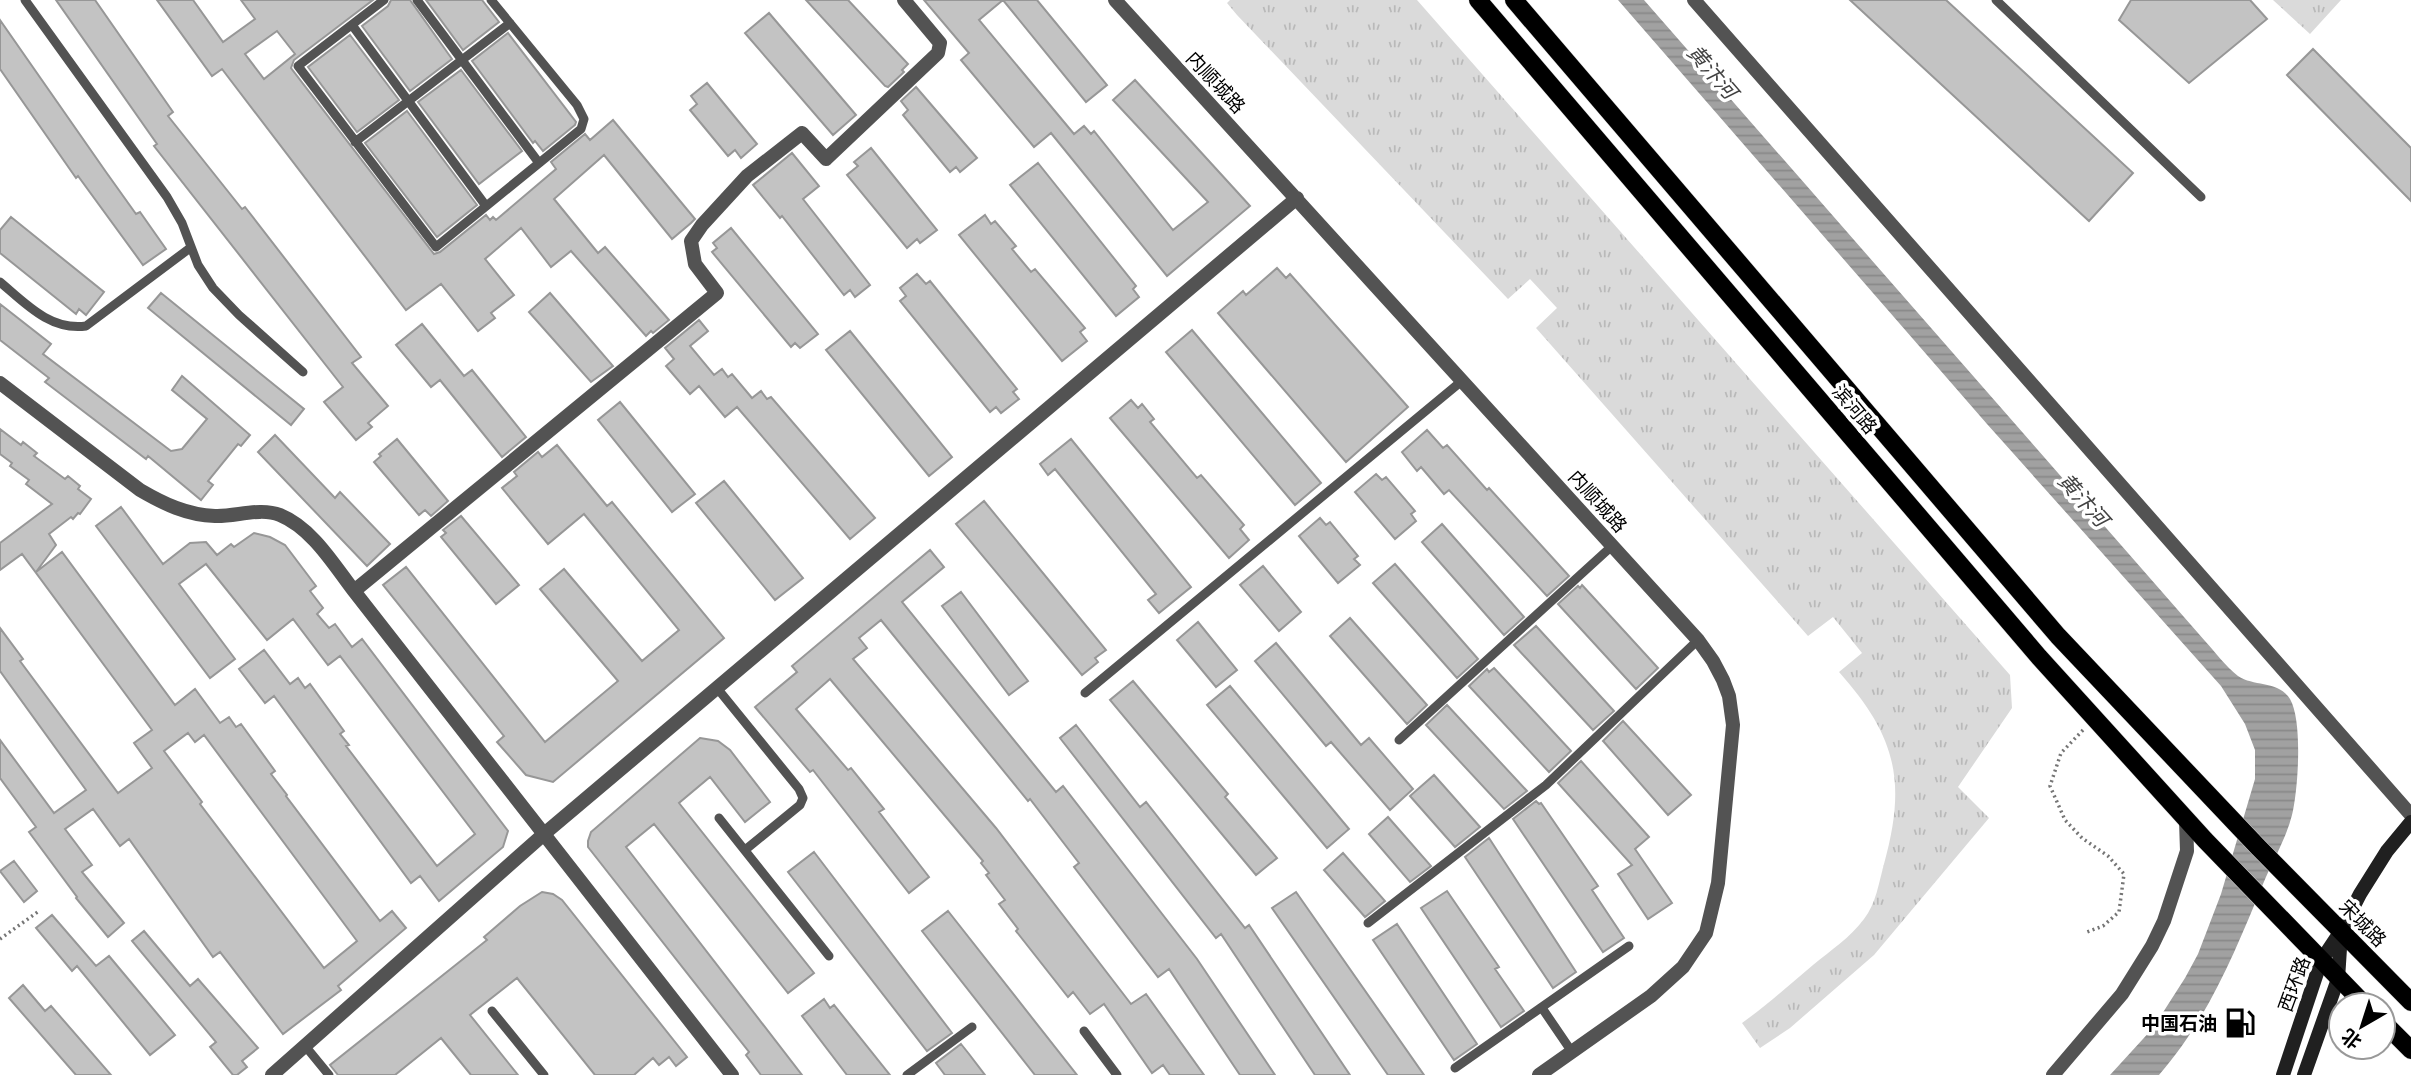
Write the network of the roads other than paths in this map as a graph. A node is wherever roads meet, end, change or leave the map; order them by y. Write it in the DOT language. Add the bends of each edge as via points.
graph roads {
  1 [pos="25,0"];
  2 [pos="384,0"];
  3 [pos="417,0"];
  4 [pos="491,0"];
  5 [pos="904,0"];
  6 [pos="1115,0"];
  7 [pos="1478,0"];
  8 [pos="1514,0"];
  9 [pos="1694,0"];
  10 [pos="1996,0"];
  11 [pos="510,23"];
  12 [pos="352,24"];
  13 [pos="462,60"];
  14 [pos="408,101"];
  15 [pos="355,142"];
  16 [pos="539,163"];
  17 [pos="2201,197"];
  18 [pos="1297,198"];
  19 [pos="486,206"];
  20 [pos="190,248"];
  21 [pos="0,282"];
  22 [pos="303,372"];
  23 [pos="1463,380"];
  24 [pos="0,383"];
  25 [pos="1612,546"];
  26 [pos="354,591"];
  27 [pos="1698,639"];
  28 [pos="717,688"];
  29 [pos="1085,693"];
  30 [pos="1399,740"];
  31 [pos="2411,815"];
  32 [pos="719,818"];
  33 [pos="2186,820"];
  34 [pos="2411,822"];
  35 [pos="544,834"];
  36 [pos="745,850"];
  37 [pos="2284,874"];
  38 [pos="1368,923"];
  39 [pos="2341,931"];
  40 [pos="1629,946"];
  41 [pos="829,956"];
  42 [pos="2321,961"];
  43 [pos="2339,979"];
  44 [pos="2351,991"];
  45 [pos="2411,1002"];
  46 [pos="1542,1008"];
  47 [pos="492,1011"];
  48 [pos="971,1027"];
  49 [pos="1084,1031"];
  50 [pos="2397,1036"];
  51 [pos="306,1047"];
  52 [pos="2411,1049"];
  53 [pos="1572,1052"];
  54 [pos="1455,1068"];
  55 [pos="272,1075"];
  56 [pos="329,1075"];
  57 [pos="544,1075"];
  58 [pos="732,1075"];
  59 [pos="907,1075"];
  60 [pos="1116,1075"];
  61 [pos="1539,1075"];
  62 [pos="2053,1075"];
  63 [pos="2283,1075"];
  64 [pos="2304,1075"];
  1 -- 20 [label="lane" via="167,197"];
  2 -- 12 [label="lane"];
  3 -- 13 [label="lane"];
  4 -- 11 [label="lane"];
  5 -- 26 [label="street" via="940,43 938,53 826,159 802,133 747,176 691,241 695,264 717,293"];
  6 -- 18 [label="street, 内顺城路"];
  7 -- 33 [label="main road, 滨河路" via="2021,636"];
  8 -- 37 [label="main road, 滨河路" via="2058,636"];
  9 -- 31 [label="street"];
  10 -- 17 [label="lane"];
  11 -- 13 [label="lane"];
  11 -- 16 [label="lane" via="583,116 581,129"];
  12 -- 14 [label="lane"];
  12 -- 15 [label="lane" via="298,66"];
  13 -- 14 [label="lane"];
  13 -- 16 [label="lane"];
  14 -- 15 [label="lane"];
  14 -- 19 [label="lane"];
  15 -- 19 [label="lane" via="436,247"];
  16 -- 19 [label="lane"];
  18 -- 23 [label="street, 内顺城路"];
  18 -- 28 [label="street"];
  20 -- 21 [label="lane" via="86,326 75,328 55,324"];
  20 -- 22 [label="lane" via="213,288"];
  23 -- 25 [label="street, 内顺城路"];
  23 -- 29 [label="lane"];
  24 -- 26 [label="street" via="164,504 216,516 277,513 318,545"];
  25 -- 27 [label="street, 内顺城路"];
  25 -- 30 [label="lane"];
  26 -- 35 [label="street"];
  27 -- 38 [label="lane" via="1546,785"];
  27 -- 53 [label="street, 内顺城路" via="1723,680 1733,725 1718,883 1706,933 1670,980"];
  28 -- 35 [label="street"];
  28 -- 36 [label="lane" via="803,798"];
  32 -- 36 [label="lane"];
  33 -- 42 [label="main road, 滨河路"];
  33 -- 62 [label="street" via="2187,850 2152,946 2122,994"];
  34 -- 39 [label="main road" via="2387,851"];
  35 -- 51 [label="street"];
  35 -- 58 [label="street"];
  36 -- 41 [label="lane"];
  37 -- 39 [label="main road, 宋城路"];
  39 -- 42 [label="main road, 西环路"];
  39 -- 43 [label="main road, 西环路"];
  39 -- 45 [label="main road, 宋城路"];
  40 -- 46 [label="lane"];
  42 -- 43 [label="main road"];
  42 -- 63 [label="main road, 西环路"];
  43 -- 44 [label="main road"];
  43 -- 64 [label="main road, 西环路"];
  46 -- 53 [label="lane"];
  46 -- 54 [label="lane"];
  47 -- 57 [label="lane"];
  48 -- 59 [label="lane"];
  49 -- 60 [label="lane"];
  50 -- 52 [label="main road"];
  51 -- 55 [label="street"];
  51 -- 56 [label="lane"];
  53 -- 61 [label="street, 内顺城路"];
}
